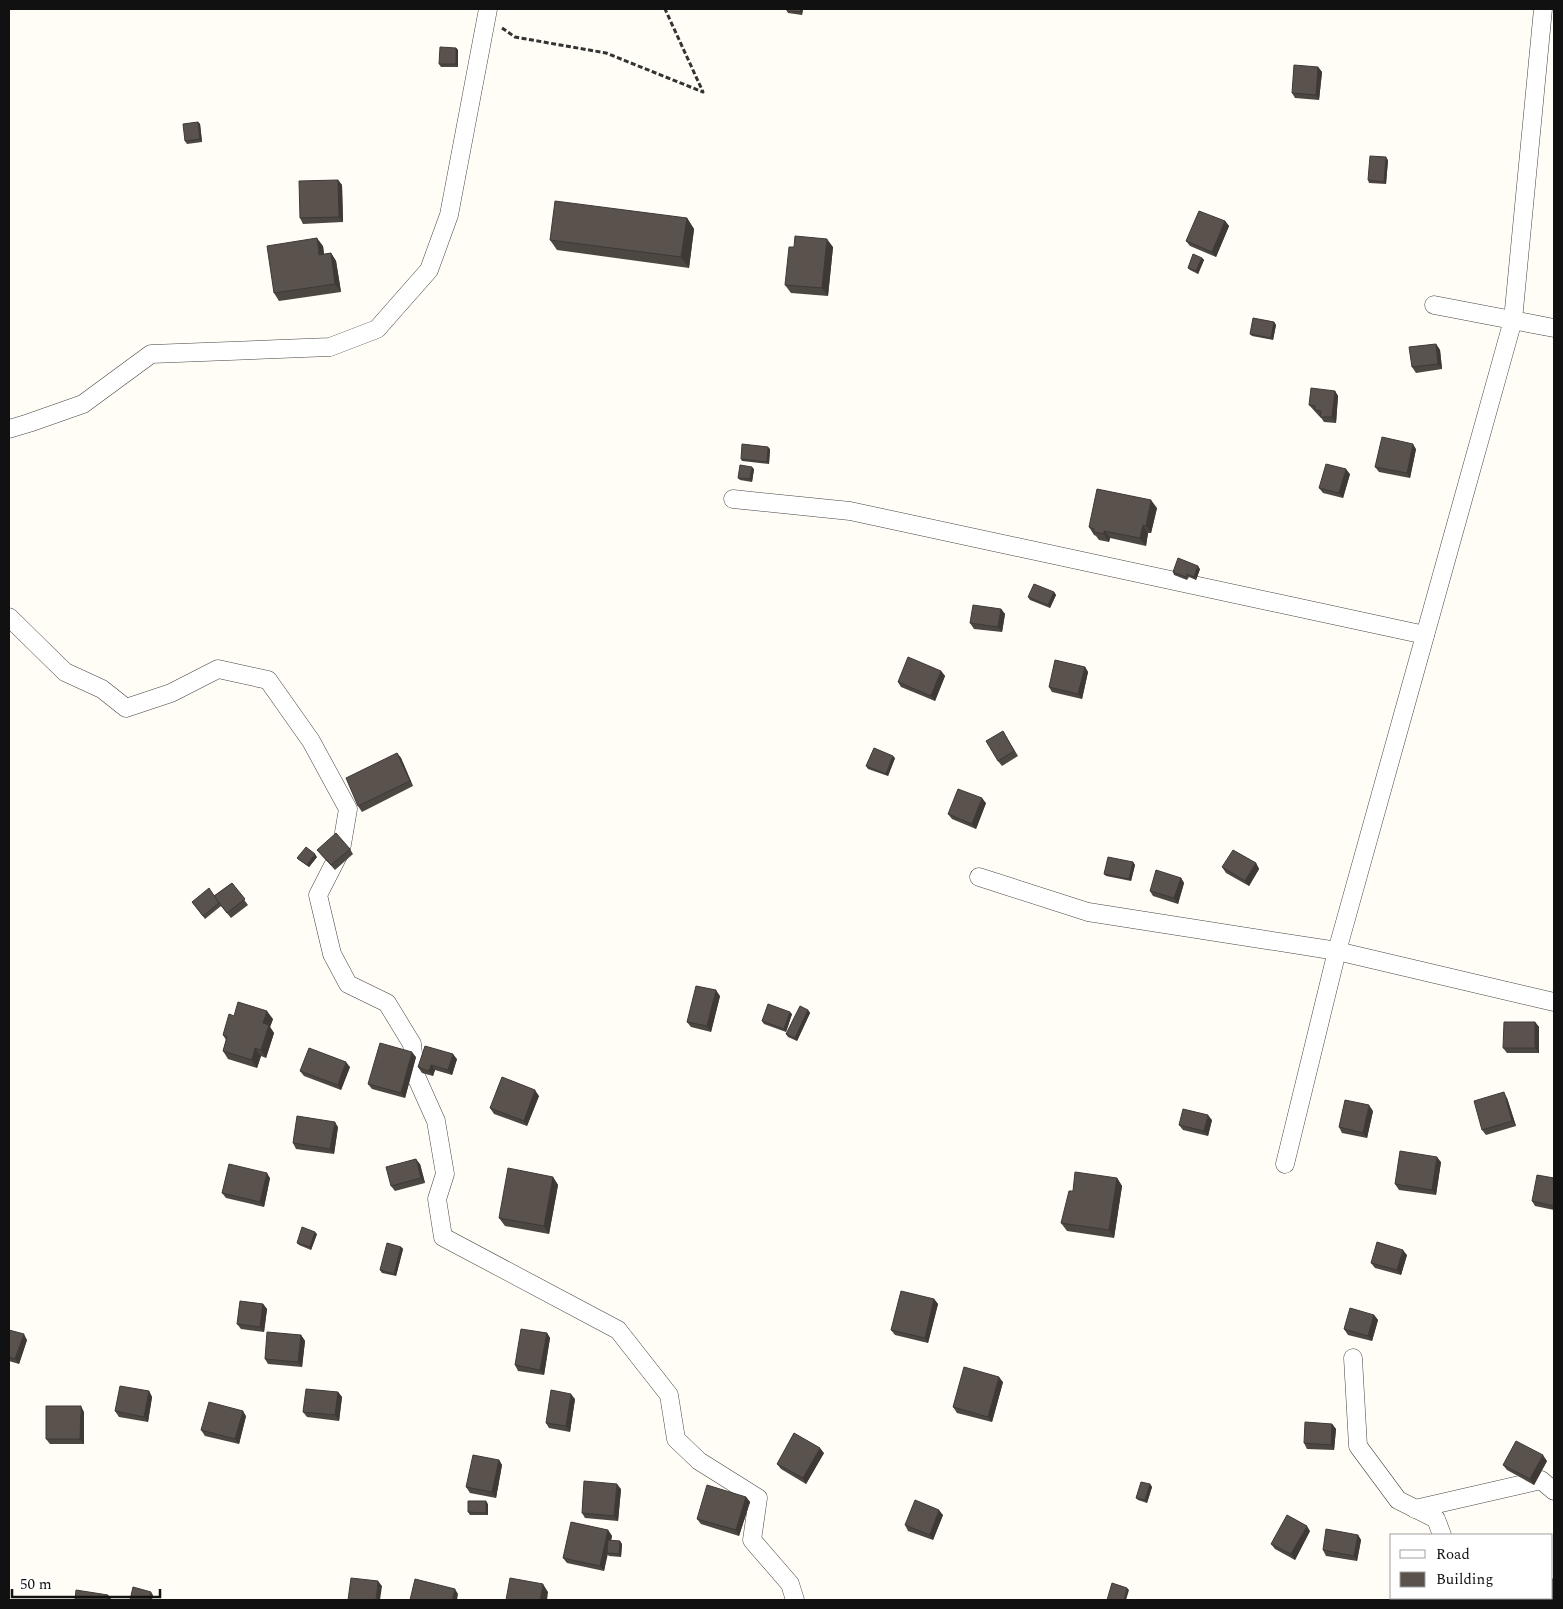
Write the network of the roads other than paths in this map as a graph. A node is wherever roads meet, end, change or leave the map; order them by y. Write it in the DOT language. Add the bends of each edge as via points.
graph roads {
  1 [pos="1543,9"];
  2 [pos="487,13"];
  3 [pos="1434,305"];
  4 [pos="1513,320"];
  5 [pos="1554,328"];
  6 [pos="9,429"];
  7 [pos="733,499"];
  8 [pos="9,617"];
  9 [pos="1425,635"];
  10 [pos="979,876"];
  11 [pos="1337,951"];
  12 [pos="1554,1002"];
  13 [pos="1285,1164"];
  14 [pos="1352,1358"];
  15 [pos="1554,1490"];
  16 [pos="1415,1509"];
  17 [pos="1442,1534"];
  18 [pos="795,1600"];
  1 -- 4 [label="street"];
  2 -- 6 [label="street" via="449,215 428,270 377,329 330,347 151,354 82,404"];
  3 -- 4 [label="street"];
  4 -- 5 [label="street"];
  4 -- 9 [label="street"];
  7 -- 9 [label="street" via="850,511"];
  8 -- 18 [label="street" via="65,672 102,689 126,708 171,693 218,669 268,680 311,741 348,809 342,850 318,895 332,954 348,984 387,1003 412,1044 415,1074 436,1121 445,1174 437,1199 443,1237 618,1330 669,1395 676,1439 699,1461 758,1498 752,1540 790,1584"];
  9 -- 11 [label="street"];
  10 -- 11 [label="street" via="1088,912"];
  11 -- 12 [label="street"];
  11 -- 13 [label="street"];
  14 -- 16 [label="street" via="1358,1446 1398,1500"];
  15 -- 16 [label="street" via="1541,1480"];
  16 -- 17 [label="street" via="1436,1519"];
}
